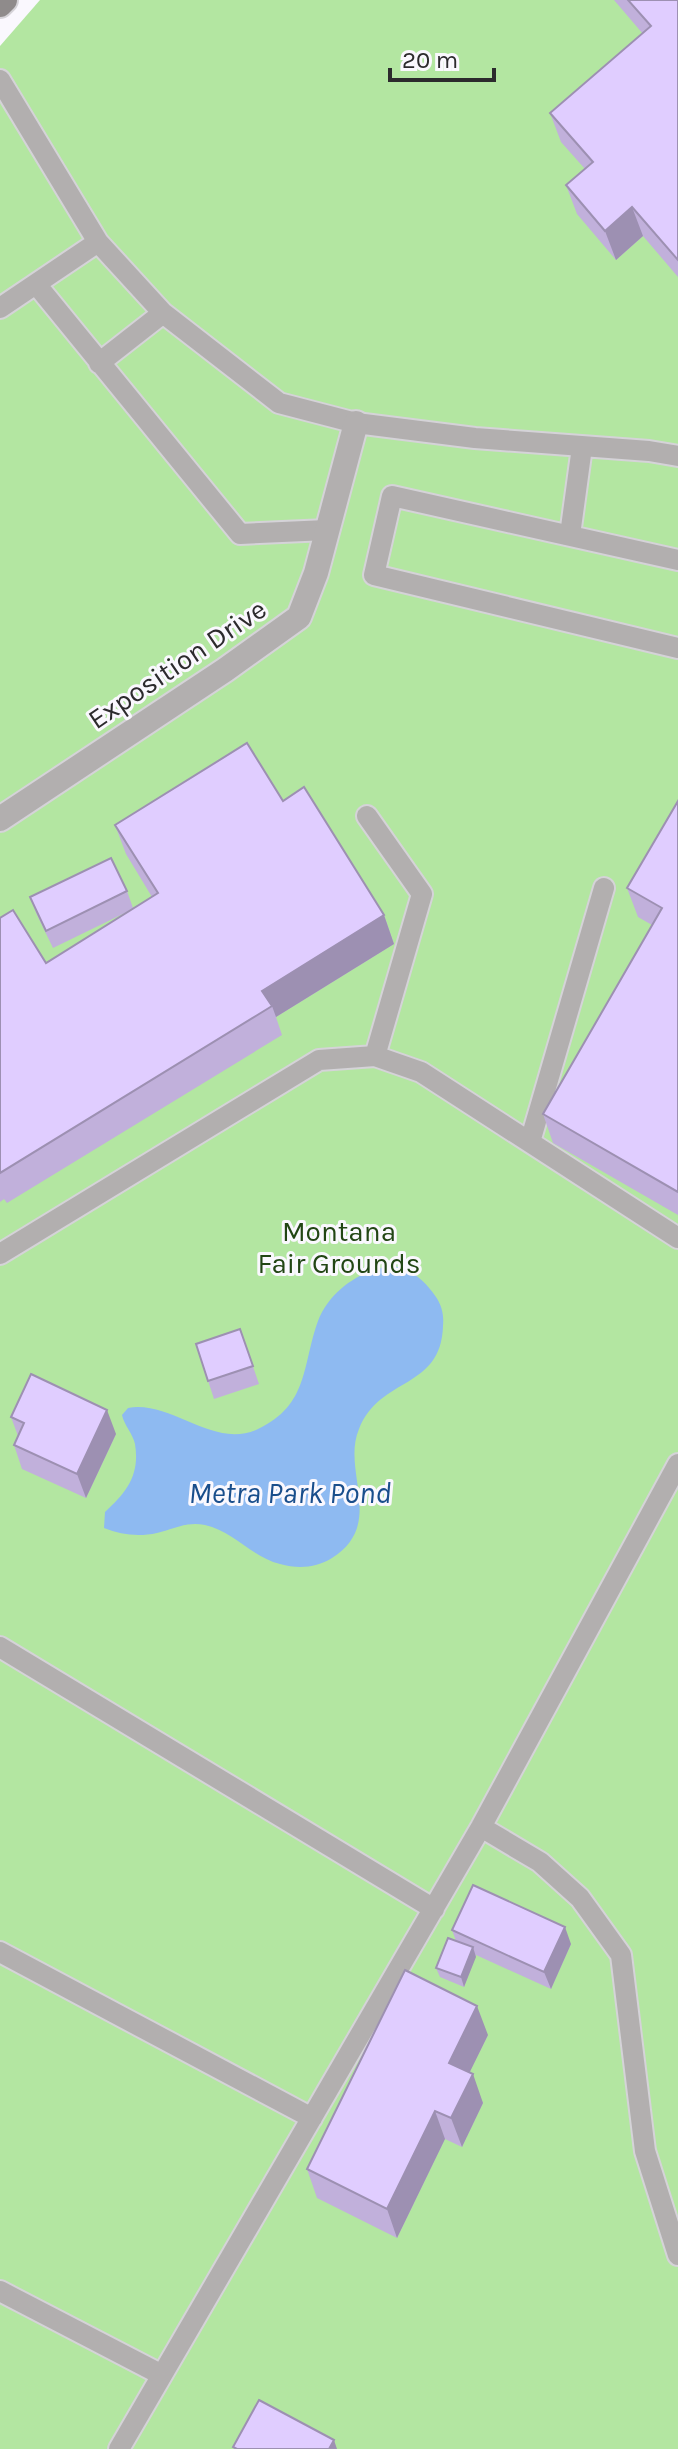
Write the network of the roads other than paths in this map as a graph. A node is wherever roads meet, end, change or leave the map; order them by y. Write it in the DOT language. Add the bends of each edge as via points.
graph roads {
  1 [pos="5,0"];
  2 [pos="0,5"];
  3 [pos="0,80"];
  4 [pos="98,242"];
  5 [pos="36,284"];
  6 [pos="0,308"];
  7 [pos="163,313"];
  8 [pos="99,363"];
  9 [pos="356,423"];
  10 [pos="582,447"];
  11 [pos="678,456"];
  12 [pos="327,530"];
  13 [pos="570,535"];
  14 [pos="678,560"];
  15 [pos="678,648"];
  16 [pos="367,816"];
  17 [pos="0,819"];
  18 [pos="604,888"];
  19 [pos="375,1056"];
  20 [pos="530,1142"];
  21 [pos="678,1238"];
  22 [pos="0,1254"];
  23 [pos="678,1464"];
  24 [pos="0,1647"];
  25 [pos="481,1827"];
  26 [pos="434,1909"];
  27 [pos="0,1952"];
  28 [pos="312,2118"];
  29 [pos="678,2255"];
  30 [pos="0,2291"];
  31 [pos="162,2375"];
  32 [pos="119,2449"];
  1 -- 2 [label="main road"];
  3 -- 4 [label="lane"];
  4 -- 5 [label="lane"];
  4 -- 7 [label="lane"];
  5 -- 6 [label="lane"];
  5 -- 8 [label="lane"];
  7 -- 8 [label="lane"];
  7 -- 9 [label="lane" via="279,403"];
  8 -- 12 [label="lane" via="240,534"];
  9 -- 10 [label="lane"];
  9 -- 12 [label="street, Exposition Drive"];
  10 -- 11 [label="lane"];
  10 -- 13 [label="lane"];
  12 -- 17 [label="street, Exposition Drive" via="299,617"];
  13 -- 14 [label="lane"];
  13 -- 15 [label="lane" via="392,496 374,575"];
  16 -- 19 [label="lane" via="422,894"];
  18 -- 20 [label="lane"];
  19 -- 20 [label="lane" via="421,1072"];
  19 -- 22 [label="lane" via="319,1060"];
  20 -- 21 [label="lane"];
  23 -- 25 [label="lane"];
  24 -- 26 [label="lane"];
  25 -- 26 [label="lane"];
  25 -- 29 [label="lane" via="540,1862 580,1898 621,1955 645,2151"];
  26 -- 28 [label="lane"];
  27 -- 28 [label="lane"];
  28 -- 31 [label="lane"];
  30 -- 31 [label="lane"];
  31 -- 32 [label="lane"];
}
